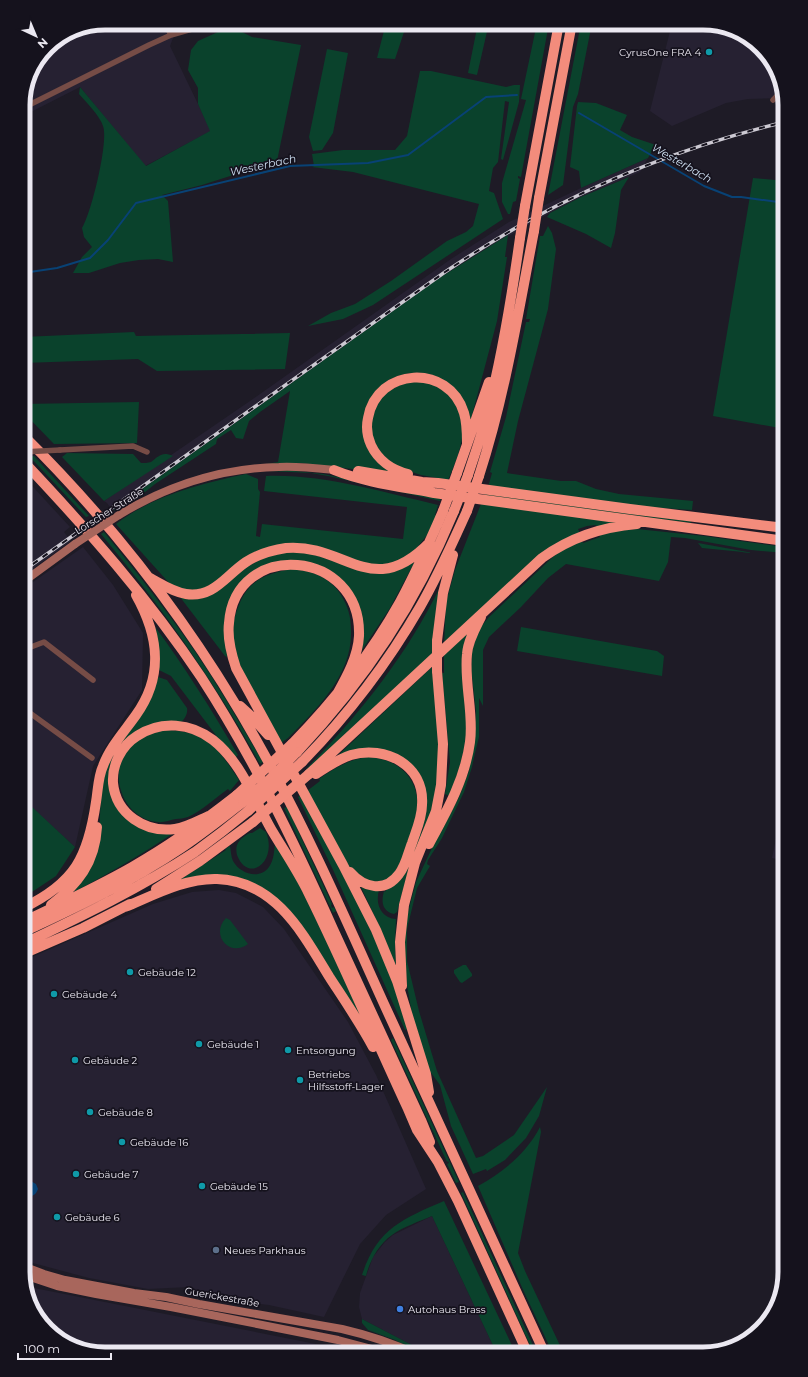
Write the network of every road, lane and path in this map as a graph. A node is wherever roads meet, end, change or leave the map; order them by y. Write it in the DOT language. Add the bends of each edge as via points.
graph roads {
  1 [pos="168,30"];
  2 [pos="188,30"];
  3 [pos="558,30"];
  4 [pos="571,30"];
  5 [pos="171,35"];
  6 [pos="778,95"];
  7 [pos="773,100"];
  8 [pos="30,105"];
  9 [pos="501,352"];
  10 [pos="30,442"];
  11 [pos="467,443"];
  12 [pos="30,452"];
  13 [pos="147,452"];
  14 [pos="30,468"];
  15 [pos="334,470"];
  16 [pos="438,483"];
  17 [pos="466,511"];
  18 [pos="651,523"];
  19 [pos="778,527"];
  20 [pos="778,540"];
  21 [pos="430,542"];
  22 [pos="118,567"];
  23 [pos="30,577"];
  24 [pos="148,577"];
  25 [pos="483,613"];
  26 [pos="30,647"];
  27 [pos="93,680"];
  28 [pos="336,696"];
  29 [pos="232,699"];
  30 [pos="30,713"];
  31 [pos="278,746"];
  32 [pos="295,748"];
  33 [pos="92,758"];
  34 [pos="310,776"];
  35 [pos="96,801"];
  36 [pos="243,803"];
  37 [pos="213,814"];
  38 [pos="343,864"];
  39 [pos="413,876"];
  40 [pos="30,904"];
  41 [pos="125,907"];
  42 [pos="30,918"];
  43 [pos="30,919"];
  44 [pos="30,929"];
  45 [pos="30,941"];
  46 [pos="30,951"];
  47 [pos="403,1000"];
  48 [pos="431,1106"];
  49 [pos="417,1130"];
  50 [pos="438,1162"];
  51 [pos="30,1269"];
  52 [pos="30,1277"];
  53 [pos="364,1347"];
  54 [pos="401,1347"];
  55 [pos="525,1347"];
  56 [pos="542,1347"];
  1 -- 5 [label="street"];
  2 -- 5 [label="street"];
  3 -- 9 [label="highway, bridge"];
  4 -- 17 [label="highway, bridge" via="505,382 496,420"];
  5 -- 8 [label="street"];
  6 -- 7 [label="street"];
  9 -- 11 [label="highway"];
  9 -- 32 [label="highway, bridge" via="488,410 468,475 426,574 390,636 347,696"];
  10 -- 24 [label="highway" via="111,529"];
  11 -- 16 [label="highway" via="466,421 461,404 451,391 437,381 420,377 403,379 388,386 376,398 369,414 367,431 368,439 377,454 395,469"];
  11 -- 21 [label="highway, bridge"];
  12 -- 13 [label="street, bridge" via="133,446"];
  14 -- 22 [label="highway"];
  15 -- 16 [label="highway"];
  15 -- 18 [label="highway" via="421,491"];
  15 -- 23 [label="main road, Lorscher Straße, bridge" via="263,467 193,481 158,494 119,515"];
  16 -- 19 [label="highway"];
  17 -- 36 [label="highway, bridge" via="432,585 394,650 351,708 302,762"];
  17 -- 39 [label="highway, bridge" via="439,614 437,671 444,744 441,785 436,811"];
  18 -- 20 [label="highway"];
  18 -- 25 [label="highway" via="597,530 560,546 542,558"];
  21 -- 24 [label="highway" via="405,562 383,569 358,566 312,550 277,550 251,559 212,589 200,594 186,594"];
  21 -- 28 [label="highway" via="389,621"];
  22 -- 35 [label="highway" via="149,622 156,661 145,700 102,766"];
  22 -- 50 [label="highway" via="139,591 201,677 251,759 298,852"];
  24 -- 29 [label="highway" via="185,627"];
  25 -- 34 [label="highway"];
  25 -- 39 [label="highway" via="471,637 467,654 471,719 466,762 456,794"];
  26 -- 27 [label="street" via="44,642"];
  28 -- 31 [label="highway" via="352,662 358,637 355,610 348,594 329,575 305,565 279,566 257,575 240,591 232,606 229,642 236,668"];
  28 -- 32 [label="highway"];
  29 -- 31 [label="highway"];
  29 -- 48 [label="highway" via="264,753 315,852"];
  30 -- 33 [label="street"];
  31 -- 38 [label="highway"];
  32 -- 36 [label="highway, bridge"];
  34 -- 38 [label="highway" via="343,758 378,753 402,762 414,775 420,787 420,819 404,867 394,880 379,887 363,884"];
  34 -- 41 [label="highway, bridge" via="254,822 182,873"];
  35 -- 40 [label="highway" via="88,841 77,866 66,880"];
  35 -- 42 [label="highway" via="96,837 92,854 84,870 66,892"];
  36 -- 37 [label="highway"];
  36 -- 44 [label="highway" via="157,863 92,899"];
  36 -- 45 [label="highway" via="195,851 108,903"];
  37 -- 43 [label="highway" via="132,867"];
  37 -- 49 [label="highway" via="165,830 146,827 134,820 121,805 113,783 114,770 127,744 137,735 150,729 182,726 194,729 213,740 232,760 309,894"];
  38 -- 47 [label="highway" via="376,930"];
  39 -- 47 [label="highway" via="404,905 400,936"];
  41 -- 46 [label="highway"];
  41 -- 49 [label="highway" via="186,883 217,879 243,885 272,900 303,935 346,1003"];
  47 -- 48 [label="highway" via="426,1074"];
  48 -- 56 [label="highway"];
  49 -- 50 [label="highway"];
  50 -- 55 [label="highway"];
  51 -- 54 [label="main road, Guerickestraße" via="65,1280 342,1329"];
  52 -- 53 [label="main road, Guerickestraße" via="57,1286"];
}
